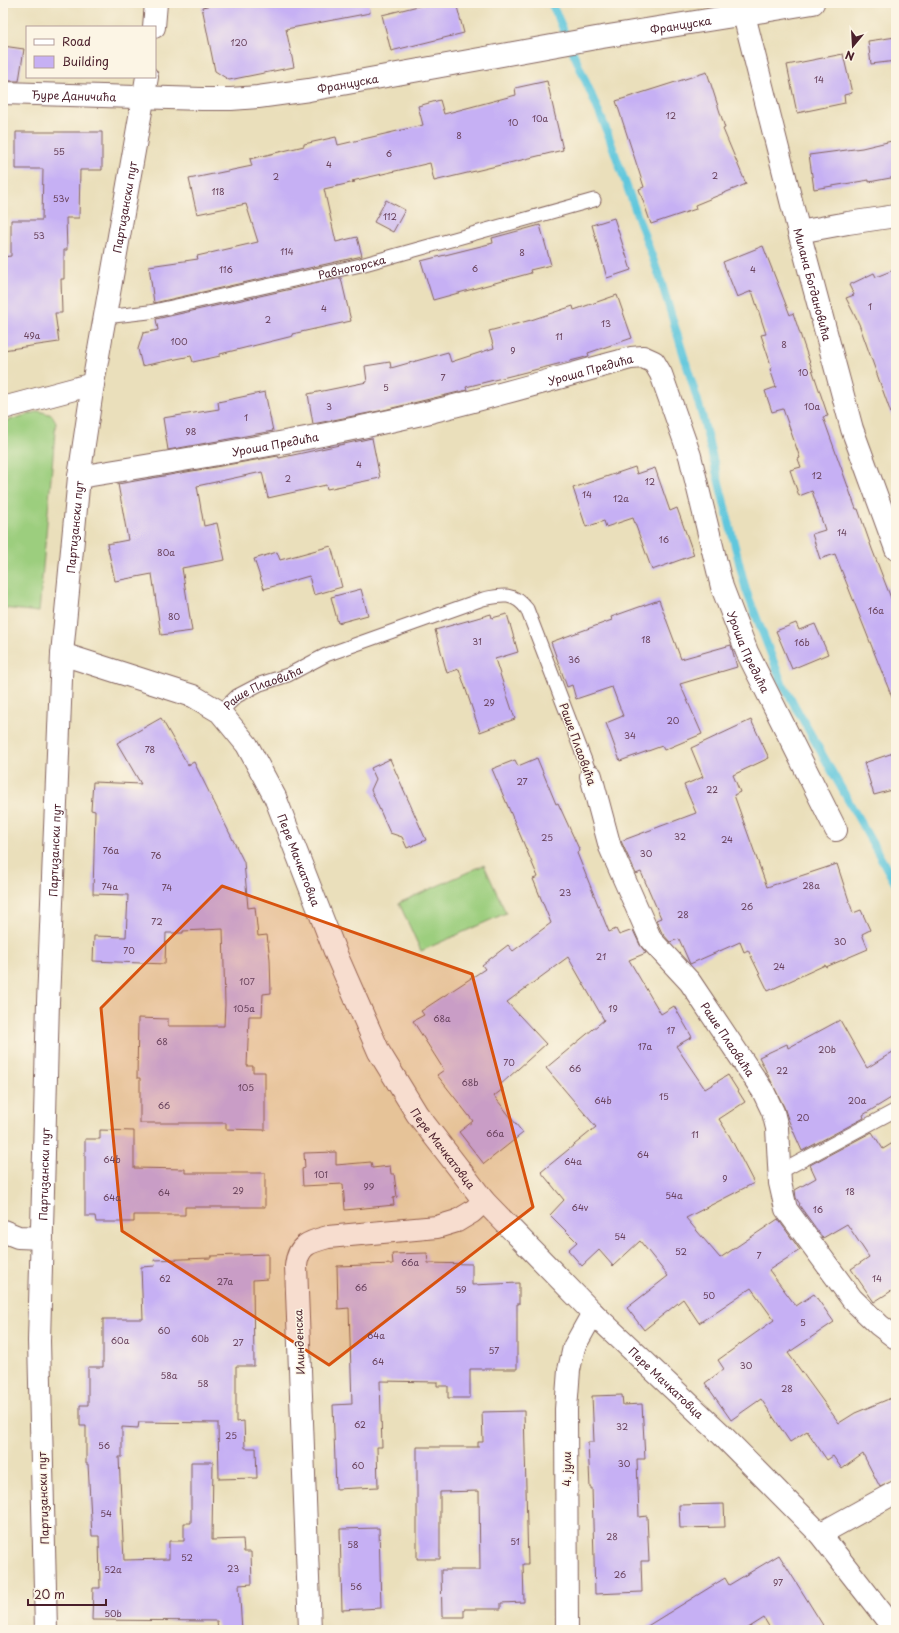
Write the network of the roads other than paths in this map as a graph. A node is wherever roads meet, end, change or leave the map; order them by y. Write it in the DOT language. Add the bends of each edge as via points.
graph roads {
  1 [pos="156,3"];
  2 [pos="810,3"];
  3 [pos="733,12"];
  4 [pos="154,26"];
  5 [pos="146,86"];
  6 [pos="3,93"];
  7 [pos="594,200"];
  8 [pos="896,216"];
  9 [pos="799,232"];
  10 [pos="105,317"];
  11 [pos="93,384"];
  12 [pos="3,408"];
  13 [pos="80,477"];
  14 [pos="896,549"];
  15 [pos="62,654"];
  16 [pos="220,712"];
  17 [pos="591,776"];
  18 [pos="836,830"];
  19 [pos="896,1110"];
  20 [pos="780,1172"];
  21 [pos="484,1201"];
  22 [pos="3,1231"];
  23 [pos="42,1238"];
  24 [pos="593,1314"];
  25 [pos="896,1338"];
  26 [pos="896,1492"];
  27 [pos="820,1534"];
  28 [pos="46,1630"];
  29 [pos="310,1630"];
  30 [pos="567,1630"];
  31 [pos="895,1630"];
  1 -- 4 [label="street"];
  2 -- 3 [label="street, Француска"];
  3 -- 5 [label="street, Француска" via="548,48 258,97 224,99"];
  3 -- 9 [label="street, Милана Богдановића"];
  5 -- 6 [label="street, Ђуре Даничића"];
  5 -- 10 [label="street, Партизански пут"];
  7 -- 10 [label="lane, Равногорска" via="361,265 149,312"];
  8 -- 9 [label="street"];
  9 -- 14 [label="street, Милана Богдановића" via="852,429"];
  10 -- 11 [label="street, Партизански пут"];
  11 -- 12 [label="street"];
  11 -- 13 [label="street, Партизански пут"];
  13 -- 15 [label="street, Партизански пут"];
  13 -- 18 [label="street, Уроша Предића" via="195,458 430,412 631,358 643,357 654,362 662,374 690,456 727,601 747,652"];
  15 -- 16 [label="street, Пере Мачкатовца" via="192,696"];
  15 -- 23 [label="street, Партизански пут" via="48,1002"];
  16 -- 17 [label="lane, Раше Плаовића" via="237,696 260,684 288,675 326,655 483,598 511,597 520,600 527,609"];
  16 -- 21 [label="street, Пере Мачкатовца" via="247,745 275,797 336,954 379,1052 418,1114"];
  17 -- 20 [label="street, Раше Плаовића" via="610,847 651,940 690,982 762,1090 777,1128"];
  19 -- 20 [label="lane"];
  20 -- 25 [label="street, Раше Плаовића" via="786,1209 852,1299"];
  21 -- 24 [label="street, Пере Мачкатовца"];
  21 -- 29 [label="street, Илинденска" via="457,1221 437,1227 328,1237 315,1240 302,1248 297,1256"];
  22 -- 23 [label="street" via="18,1237"];
  23 -- 28 [label="street, Партизански пут" via="39,1341"];
  24 -- 27 [label="street, Пере Мачкатовца" via="720,1433"];
  24 -- 30 [label="street, 4. јули" via="574,1347 569,1370 566,1409"];
  26 -- 27 [label="street"];
  27 -- 31 [label="street, Пере Мачкатовца"];
}
